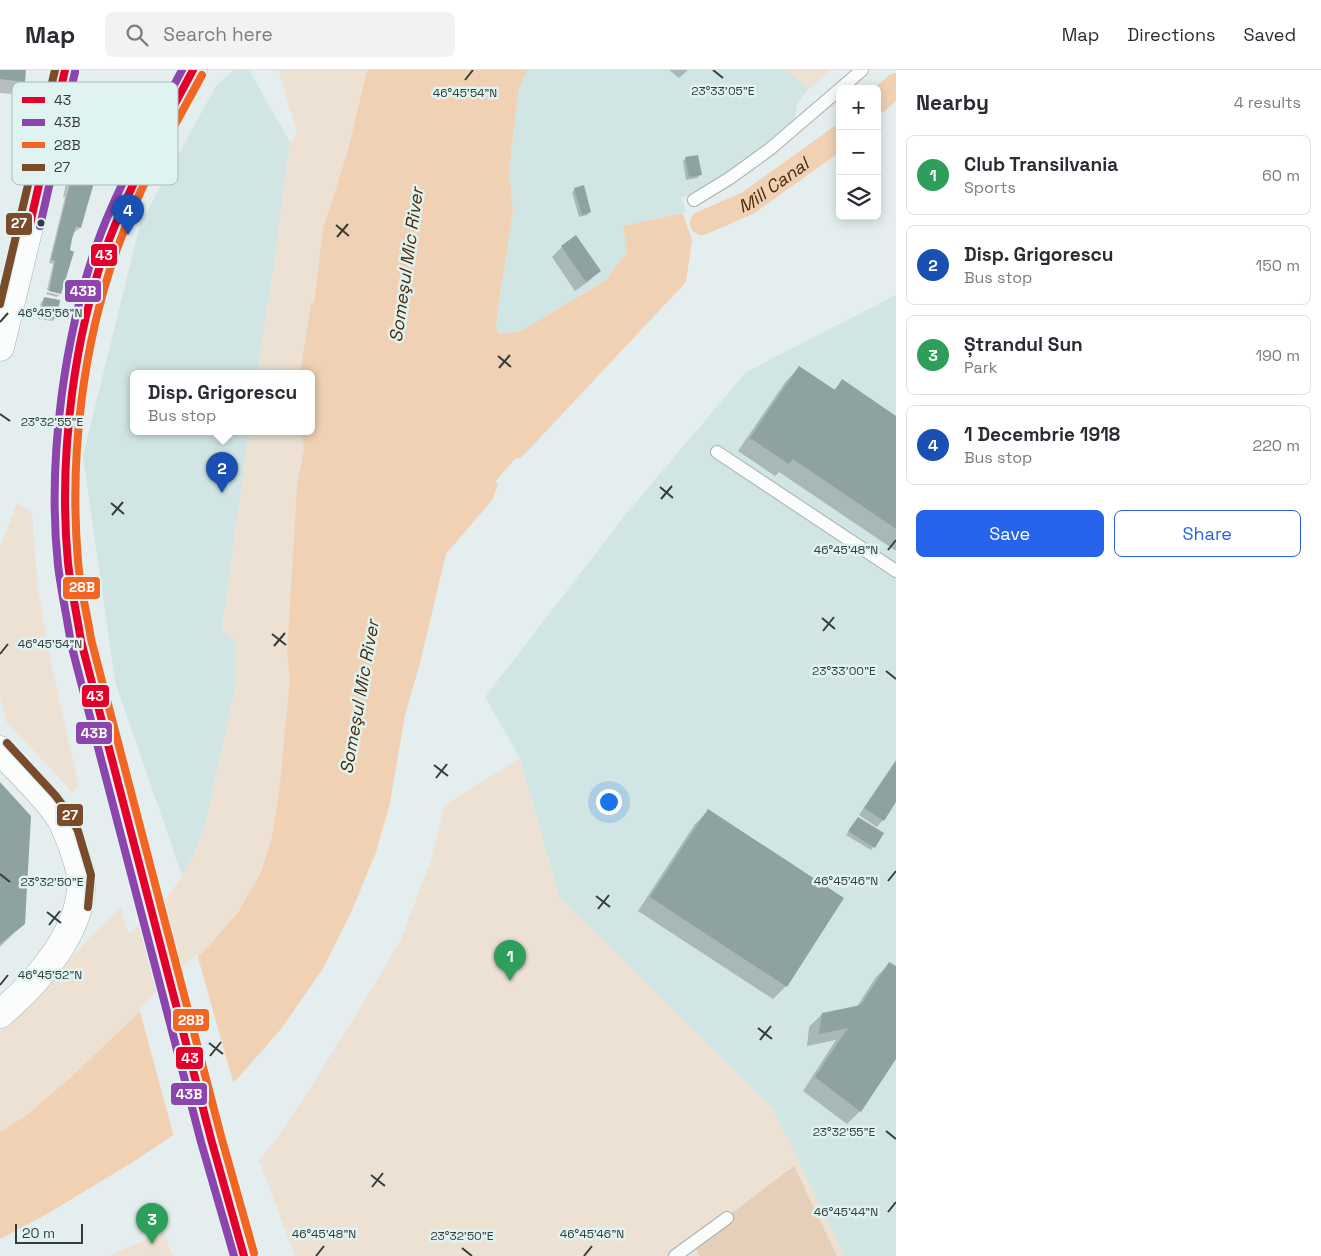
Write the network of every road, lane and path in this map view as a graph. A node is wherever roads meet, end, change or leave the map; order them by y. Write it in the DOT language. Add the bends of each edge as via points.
graph roads {
  1 [pos="193,70"];
  2 [pos="862,70"];
  3 [pos="845,85"];
  4 [pos="836,92"];
  5 [pos="178,98"];
  6 [pos="39,185"];
  7 [pos="133,185"];
  8 [pos="694,200"];
  9 [pos="0,347"];
  10 [pos="717,452"];
  11 [pos="896,571"];
  12 [pos="0,750"];
  13 [pos="0,1014"];
  14 [pos="727,1218"];
  15 [pos="242,1249"];
  16 [pos="675,1256"];
  1 -- 5 [label="main road"];
  2 -- 3 [label="lane"];
  4 -- 8 [label="lane" via="770,149"];
  6 -- 9 [label="main road"];
  7 -- 15 [label="main road" via="114,227 93,293 70,405 65,478 68,565 81,641 109,752"];
  10 -- 11 [label="lane"];
  12 -- 13 [label="main road" via="61,819 81,878 78,906 57,952 38,977"];
  14 -- 16 [label="lane"];
}
